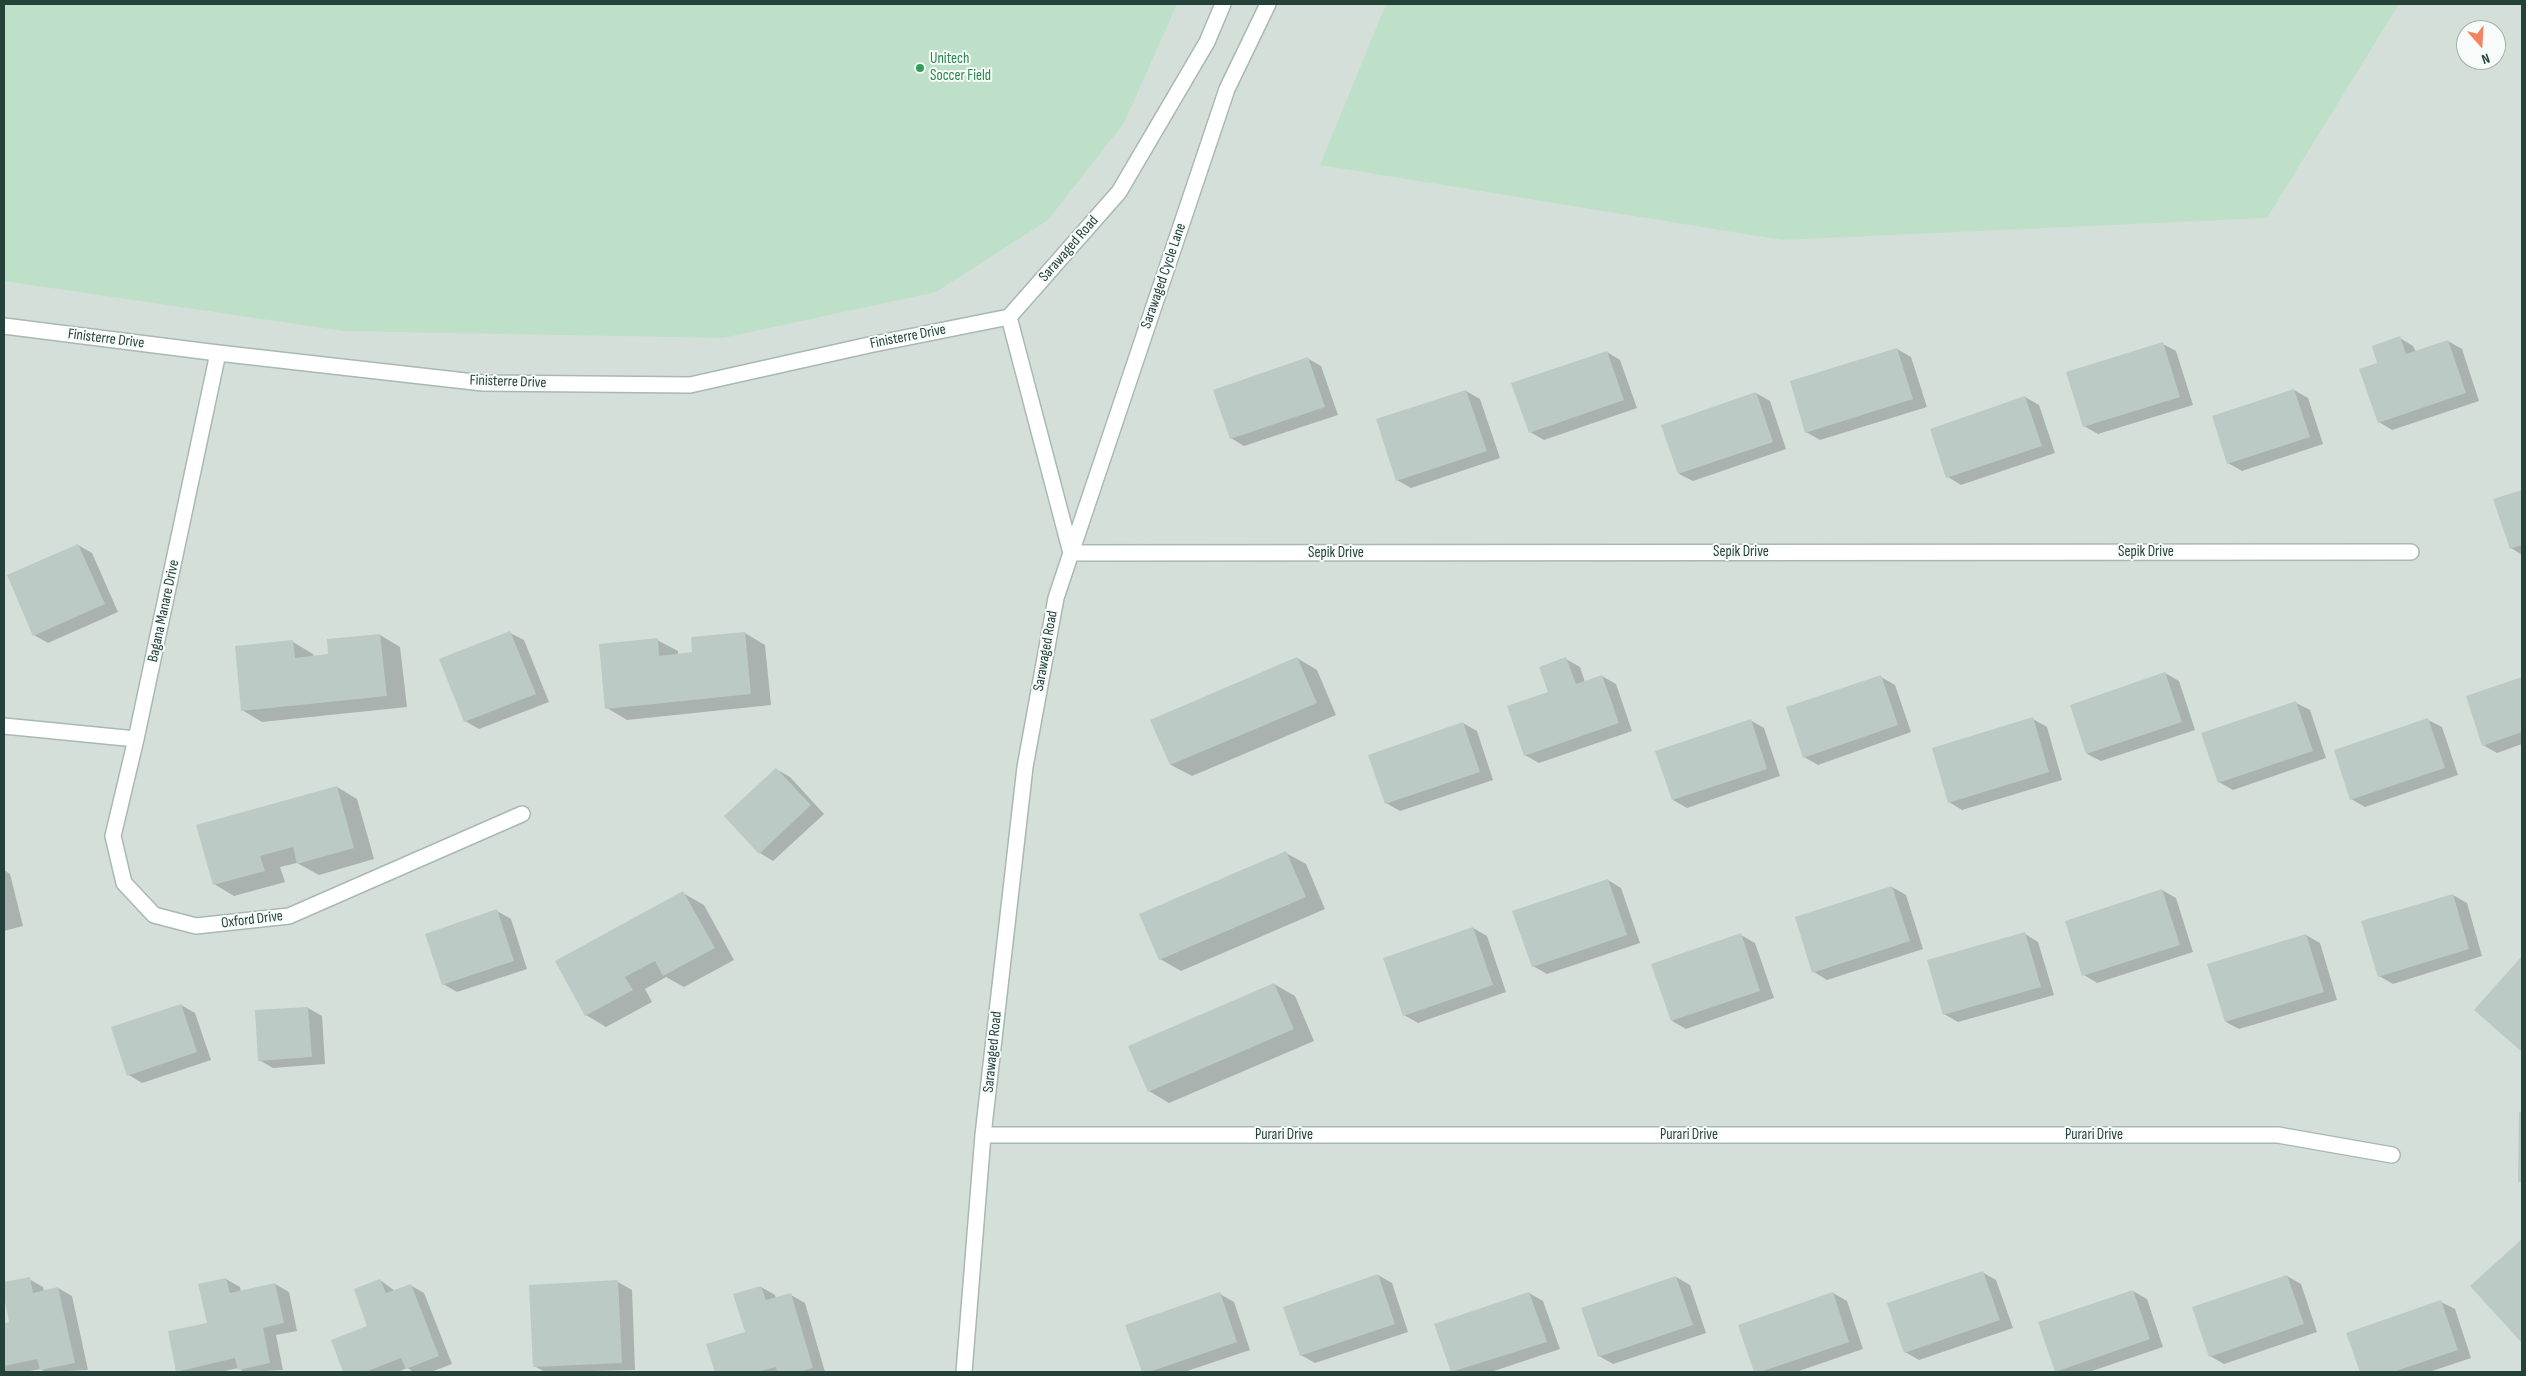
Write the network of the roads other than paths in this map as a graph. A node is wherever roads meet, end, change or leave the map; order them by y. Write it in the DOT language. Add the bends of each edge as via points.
graph roads {
  1 [pos="1223,4"];
  2 [pos="1268,4"];
  3 [pos="1009,318"];
  4 [pos="4,326"];
  5 [pos="218,353"];
  6 [pos="2411,552"];
  7 [pos="1071,553"];
  8 [pos="4,726"];
  9 [pos="136,739"];
  10 [pos="522,814"];
  11 [pos="983,1135"];
  12 [pos="2392,1155"];
  13 [pos="964,1372"];
  1 -- 3 [label="street, Sarawaged Road" via="1207,42 1119,192"];
  2 -- 7 [label="street, Sarawaged Cycle Lane" via="1227,89"];
  3 -- 5 [label="street, Finisterre Drive" via="869,345 690,386 483,383"];
  3 -- 7 [label="street"];
  4 -- 5 [label="street, Finisterre Drive"];
  5 -- 9 [label="street, Bagana Manare Drive"];
  6 -- 7 [label="street"];
  7 -- 11 [label="street, Sarawaged Road" via="1056,598 1025,767"];
  8 -- 9 [label="street"];
  9 -- 10 [label="street, Oxford Drive" via="113,836 124,883 154,915 196,926 289,916"];
  11 -- 12 [label="street, Purari Drive" via="2278,1135"];
  11 -- 13 [label="street, Sarawaged Road"];
}
